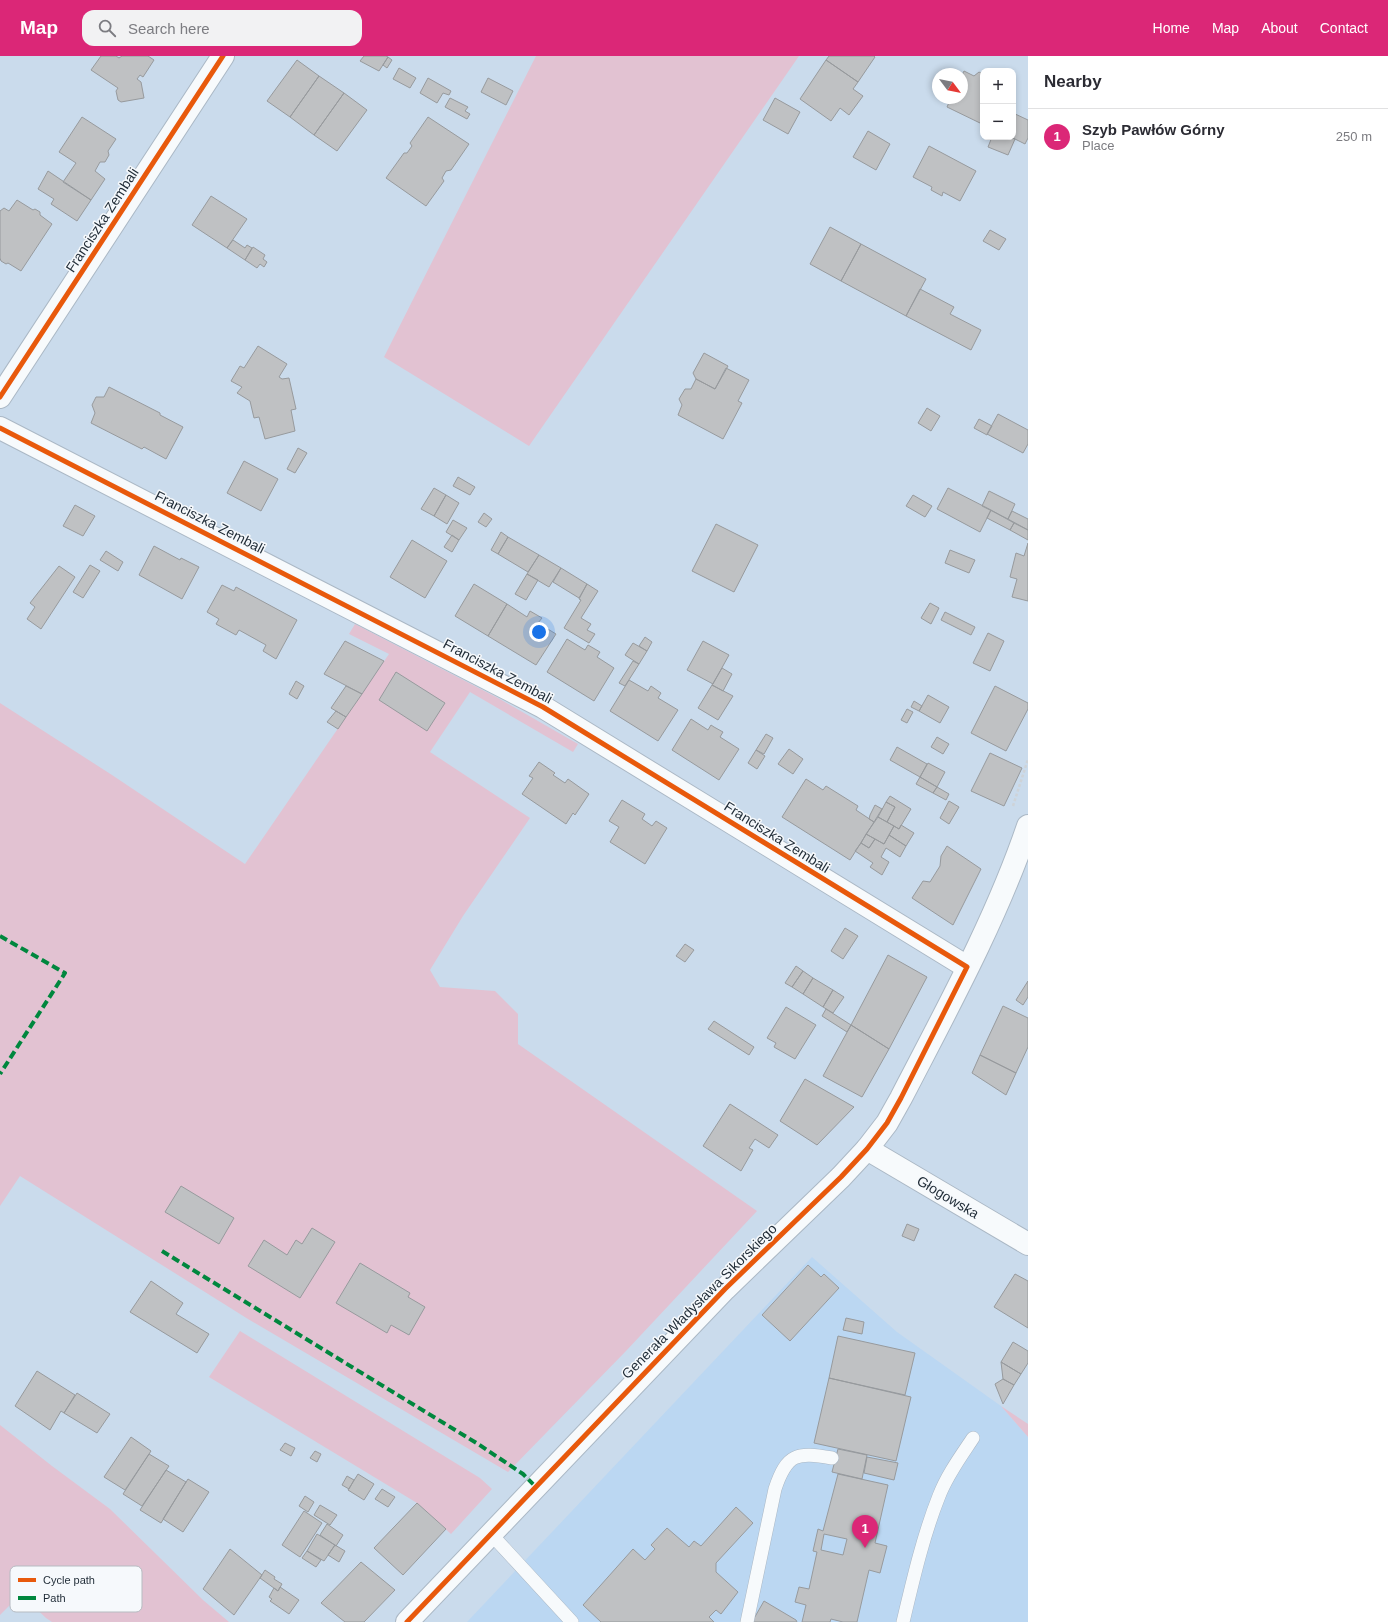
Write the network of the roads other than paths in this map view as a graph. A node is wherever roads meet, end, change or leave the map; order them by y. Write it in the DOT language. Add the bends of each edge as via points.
graph roads {
  1 [pos="223,56"];
  2 [pos="0,397"];
  3 [pos="0,428"];
  4 [pos="1028,826"];
  5 [pos="967,967"];
  6 [pos="867,1149"];
  7 [pos="1028,1244"];
  8 [pos="973,1438"];
  9 [pos="832,1458"];
  10 [pos="491,1534"];
  11 [pos="407,1622"];
  12 [pos="572,1622"];
  13 [pos="747,1622"];
  14 [pos="903,1622"];
  1 -- 2 [label="street, Franciszka Zembali"];
  3 -- 5 [label="street, Franciszka Zembali" via="543,708"];
  4 -- 5 [label="street, Generała Władysława Sikorskiego" via="1016,861"];
  5 -- 6 [label="street, Generała Władysława Sikorskiego" via="901,1098 887,1123"];
  6 -- 7 [label="street, Głogowska"];
  6 -- 10 [label="street, Generała Władysława Sikorskiego" via="725,1289"];
  8 -- 14 [label="lane" via="954,1465 939,1495 924,1537"];
  9 -- 13 [label="lane" via="799,1455 789,1461 781,1471"];
  10 -- 11 [label="street, Generała Władysława Sikorskiego"];
  10 -- 12 [label="lane"];
}
